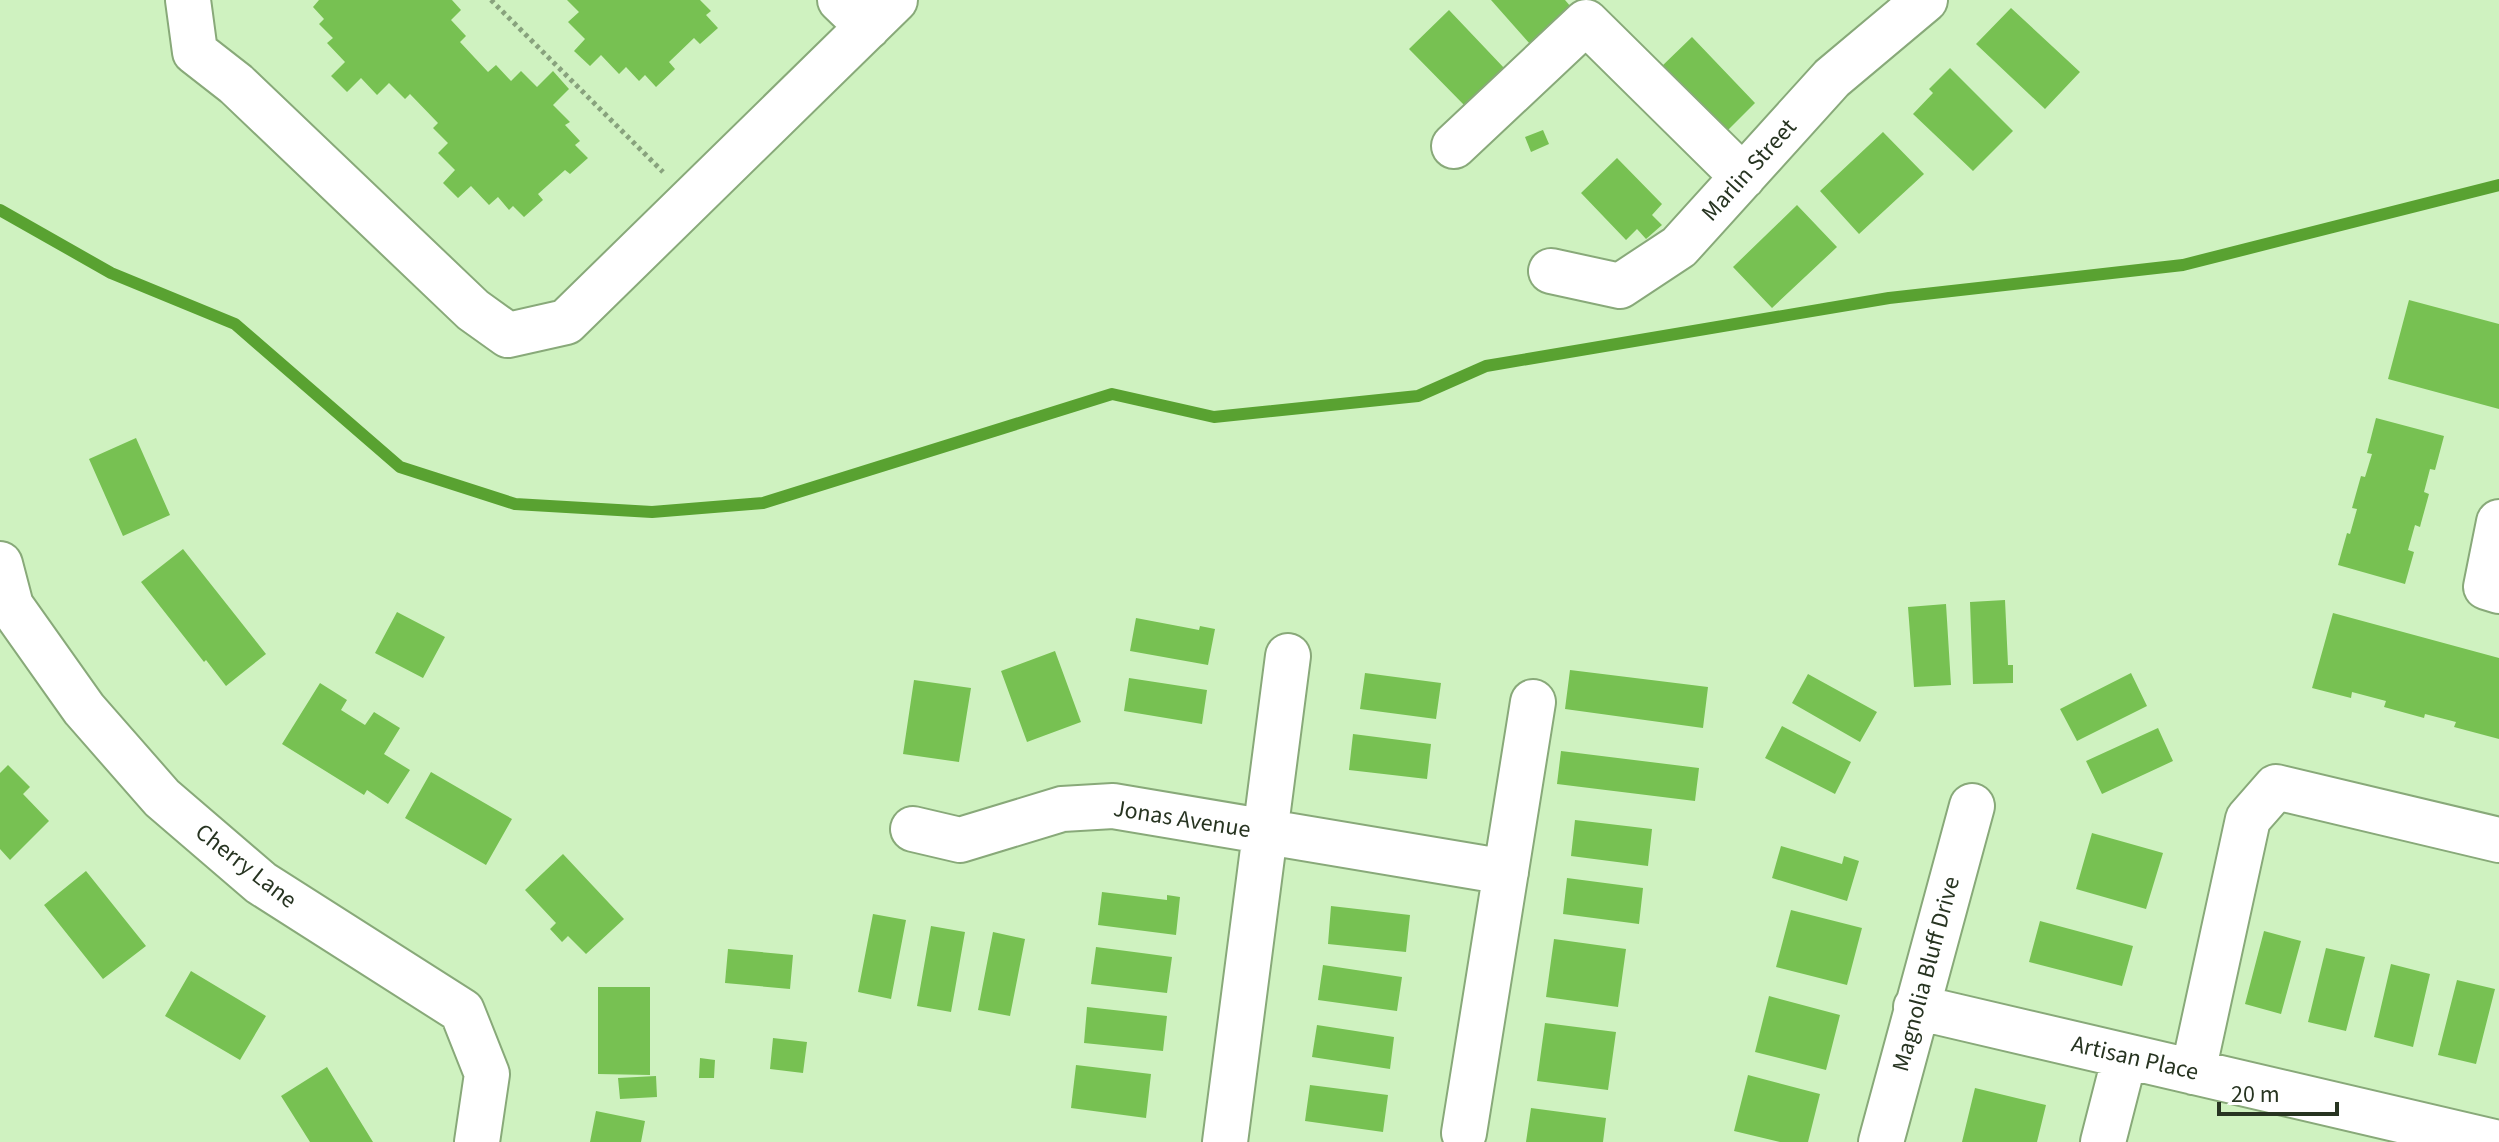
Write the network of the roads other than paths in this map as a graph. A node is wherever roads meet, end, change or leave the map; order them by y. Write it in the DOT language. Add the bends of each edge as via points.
graph roads {
  1 [pos="188,0"];
  2 [pos="1925,0"];
  3 [pos="868,9"];
  4 [pos="1454,146"];
  5 [pos="1743,177"];
  6 [pos="1551,271"];
  7 [pos="2499,522"];
  8 [pos="0,564"];
  9 [pos="2499,591"];
  10 [pos="1288,656"];
  11 [pos="1533,702"];
  12 [pos="1972,806"];
  13 [pos="913,829"];
  14 [pos="1265,831"];
  15 [pos="2499,840"];
  16 [pos="1506,872"];
  17 [pos="1916,1007"];
  18 [pos="2125,1056"];
  19 [pos="2193,1072"];
  20 [pos="1464,1133"];
  21 [pos="477,1142"];
  22 [pos="1225,1142"];
  23 [pos="1881,1142"];
  24 [pos="2103,1142"];
  25 [pos="2494,1142"];
  1 -- 3 [label="street" via="195,52 236,84 473,310 508,335 566,322 691,199"];
  2 -- 5 [label="street, Marlin Street" via="1832,78"];
  4 -- 5 [label="street" via="1586,22"];
  5 -- 6 [label="street, Marlin Street" via="1679,247 1620,286"];
  7 -- 9 [label="street" via="2486,587"];
  8 -- 21 [label="street, Cherry Lane" via="11,606 84,709 162,798 261,883 462,1011 487,1074"];
  10 -- 14 [label="street, Jonas Avenue"];
  11 -- 16 [label="street"];
  12 -- 17 [label="street, Magnolia Bluff Drive"];
  13 -- 14 [label="street, Jonas Avenue" via="960,840 1062,809 1113,806"];
  14 -- 16 [label="street, Jonas Avenue"];
  14 -- 22 [label="street, Jonas Avenue"];
  15 -- 19 [label="street" via="2276,787 2248,819"];
  16 -- 20 [label="street"];
  17 -- 18 [label="street, Artisan Place"];
  17 -- 23 [label="street, Magnolia Bluff Drive"];
  18 -- 19 [label="street, Artisan Place"];
  18 -- 24 [label="street"];
  19 -- 25 [label="street, Artisan Place"];
}
